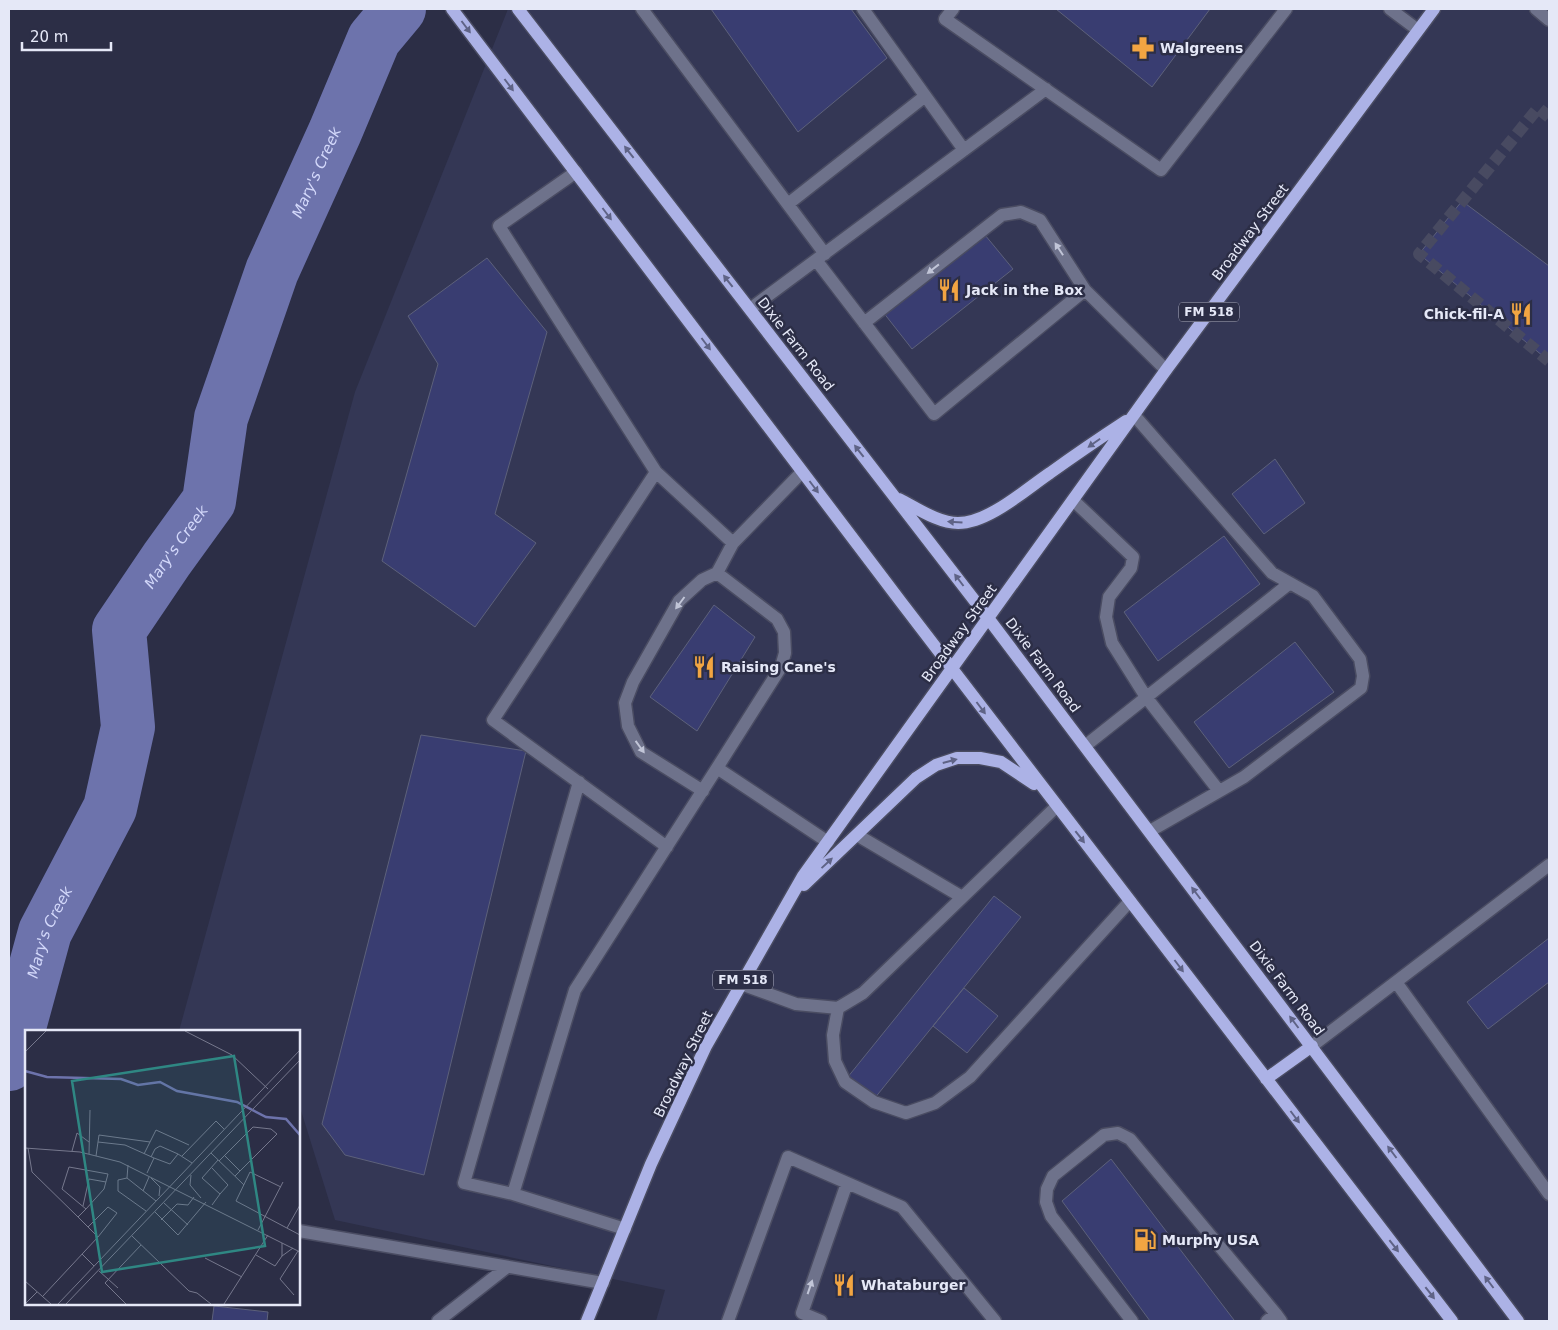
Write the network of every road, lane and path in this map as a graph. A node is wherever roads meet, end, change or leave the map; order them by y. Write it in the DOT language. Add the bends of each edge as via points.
graph roads {
  1 [pos="452,9"];
  2 [pos="642,9"];
  3 [pos="863,9"];
  4 [pos="953,9"];
  5 [pos="1286,9"];
  6 [pos="1390,9"];
  7 [pos="1434,9"];
  8 [pos="1536,9"];
  9 [pos="518,10"];
  10 [pos="1549,20"];
  11 [pos="1418,30"];
  12 [pos="1046,89"];
  13 [pos="924,97"];
  14 [pos="964,150"];
  15 [pos="576,172"];
  16 [pos="788,204"];
  17 [pos="820,257"];
  18 [pos="1085,290"];
  19 [pos="750,309"];
  20 [pos="864,322"];
  21 [pos="1166,370"];
  22 [pos="1134,415"];
  23 [pos="656,472"];
  24 [pos="802,472"];
  25 [pos="894,497"];
  26 [pos="1073,500"];
  27 [pos="733,543"];
  28 [pos="717,573"];
  29 [pos="1290,583"];
  30 [pos="988,618"];
  31 [pos="952,669"];
  32 [pos="1146,697"];
  33 [pos="1085,746"];
  34 [pos="717,768"];
  35 [pos="579,782"];
  36 [pos="1219,790"];
  37 [pos="703,791"];
  38 [pos="1047,793"];
  39 [pos="1057,806"];
  40 [pos="1150,831"];
  41 [pos="857,835"];
  42 [pos="828,842"];
  43 [pos="667,847"];
  44 [pos="1549,865"];
  45 [pos="791,897"];
  46 [pos="962,897"];
  47 [pos="1130,901"];
  48 [pos="1396,982"];
  49 [pos="741,984"];
  50 [pos="838,1008"];
  51 [pos="1312,1046"];
  52 [pos="1266,1079"];
  53 [pos="847,1182"];
  54 [pos="513,1194"];
  55 [pos="1549,1194"];
  56 [pos="625,1229"];
  57 [pos="300,1231"];
  58 [pos="506,1267"];
  59 [pos="603,1283"];
  60 [pos="1274,1319"];
  61 [pos="438,1321"];
  62 [pos="587,1321"];
  63 [pos="728,1321"];
  64 [pos="821,1321"];
  65 [pos="995,1321"];
  66 [pos="1132,1321"];
  67 [pos="1452,1321"];
  68 [pos="1518,1321"];
  1 -- 15 [label="main road, one-way"];
  2 -- 16 [label="lane"];
  3 -- 13 [label="lane"];
  4 -- 12 [label="lane" via="945,19"];
  5 -- 12 [label="lane" via="1161,170"];
  6 -- 11 [label="lane"];
  7 -- 11 [label="main road, Broadway Street / FM 518"];
  8 -- 10 [label="lane"];
  19 -- 9 [label="main road, Dixie Farm Road, one-way"];
  11 -- 21 [label="main road, Broadway Street / FM 518"];
  12 -- 14 [label="lane"];
  13 -- 14 [label="lane"];
  13 -- 16 [label="lane"];
  14 -- 17 [label="lane"];
  15 -- 23 [label="lane" via="499,226"];
  15 -- 24 [label="main road, one-way"];
  16 -- 17 [label="lane"];
  17 -- 19 [label="lane"];
  17 -- 20 [label="lane"];
  18 -- 20 [label="lane, one-way" via="1040,220 1021,212 1002,215"];
  18 -- 20 [label="lane" via="934,414"];
  18 -- 21 [label="lane"];
  25 -- 19 [label="main road, Dixie Farm Road, one-way"];
  21 -- 22 [label="main road, Broadway Street / FM 518"];
  22 -- 25 [label="main road, one-way" via="998,509 973,521 960,523 939,519"];
  22 -- 26 [label="main road, Broadway Street / FM 518"];
  22 -- 29 [label="lane" via="1272,573"];
  23 -- 27 [label="lane"];
  23 -- 35 [label="lane" via="493,720"];
  24 -- 27 [label="lane"];
  24 -- 31 [label="main road, one-way"];
  30 -- 25 [label="main road, Dixie Farm Road, one-way"];
  26 -- 30 [label="main road, Broadway Street / FM 518"];
  26 -- 32 [label="lane" via="1133,557 1131,568 1110,597 1106,617 1112,643"];
  27 -- 28 [label="lane"];
  28 -- 34 [label="lane" via="777,619 784,632 785,653 781,667"];
  28 -- 37 [label="lane, one-way" via="702,580 679,601 633,682 625,704 628,726 641,752"];
  29 -- 32 [label="lane"];
  29 -- 36 [label="lane" via="1313,596 1360,660 1361,688 1244,777"];
  30 -- 31 [label="main road, Broadway Street / FM 518"];
  30 -- 33 [label="main road, Dixie Farm Road"];
  31 -- 38 [label="main road, one-way"];
  31 -- 42 [label="main road, Broadway Street / FM 518"];
  32 -- 33 [label="lane"];
  32 -- 36 [label="lane"];
  33 -- 40 [label="main road, Dixie Farm Road"];
  34 -- 37 [label="lane"];
  34 -- 42 [label="lane"];
  35 -- 43 [label="lane"];
  35 -- 54 [label="lane" via="464,1183"];
  36 -- 40 [label="lane"];
  37 -- 43 [label="lane"];
  38 -- 39 [label="main road"];
  41 -- 38 [label="main road, one-way" via="916,778 936,764 957,758 1002,762"];
  39 -- 46 [label="lane"];
  39 -- 47 [label="main road, one-way"];
  51 -- 40 [label="main road, Dixie Farm Road, one-way"];
  45 -- 41 [label="main road, one-way"];
  41 -- 46 [label="lane"];
  42 -- 45 [label="main road, Broadway Street / FM 518"];
  43 -- 54 [label="lane" via="575,990"];
  44 -- 48 [label="lane"];
  45 -- 49 [label="main road, Broadway Street / FM 518"];
  46 -- 50 [label="lane" via="863,993"];
  47 -- 50 [label="lane" via="970,1077 936,1103 906,1113 874,1102 846,1082 835,1061 833,1035"];
  47 -- 52 [label="main road, one-way"];
  48 -- 51 [label="lane"];
  48 -- 55 [label="lane"];
  49 -- 50 [label="lane" via="796,1004"];
  49 -- 56 [label="main road, Broadway Street / FM 518" via="706,1046"];
  51 -- 52 [label="main road"];
  68 -- 51 [label="main road, Dixie Farm Road, one-way"];
  52 -- 67 [label="main road, one-way"];
  53 -- 63 [label="lane" via="788,1157"];
  64 -- 53 [label="lane, one-way" via="802,1313"];
  53 -- 65 [label="lane" via="902,1207"];
  54 -- 56 [label="lane"];
  56 -- 59 [label="main road, Broadway Street / FM 518"];
  57 -- 58 [label="lane"];
  58 -- 59 [label="lane"];
  58 -- 61 [label="lane"];
  59 -- 62 [label="main road, Broadway Street / FM 518"];
  60 -- 66 [label="lane" via="1130,1139 1118,1133 1104,1135 1053,1176 1046,1202 1051,1216"];
}
